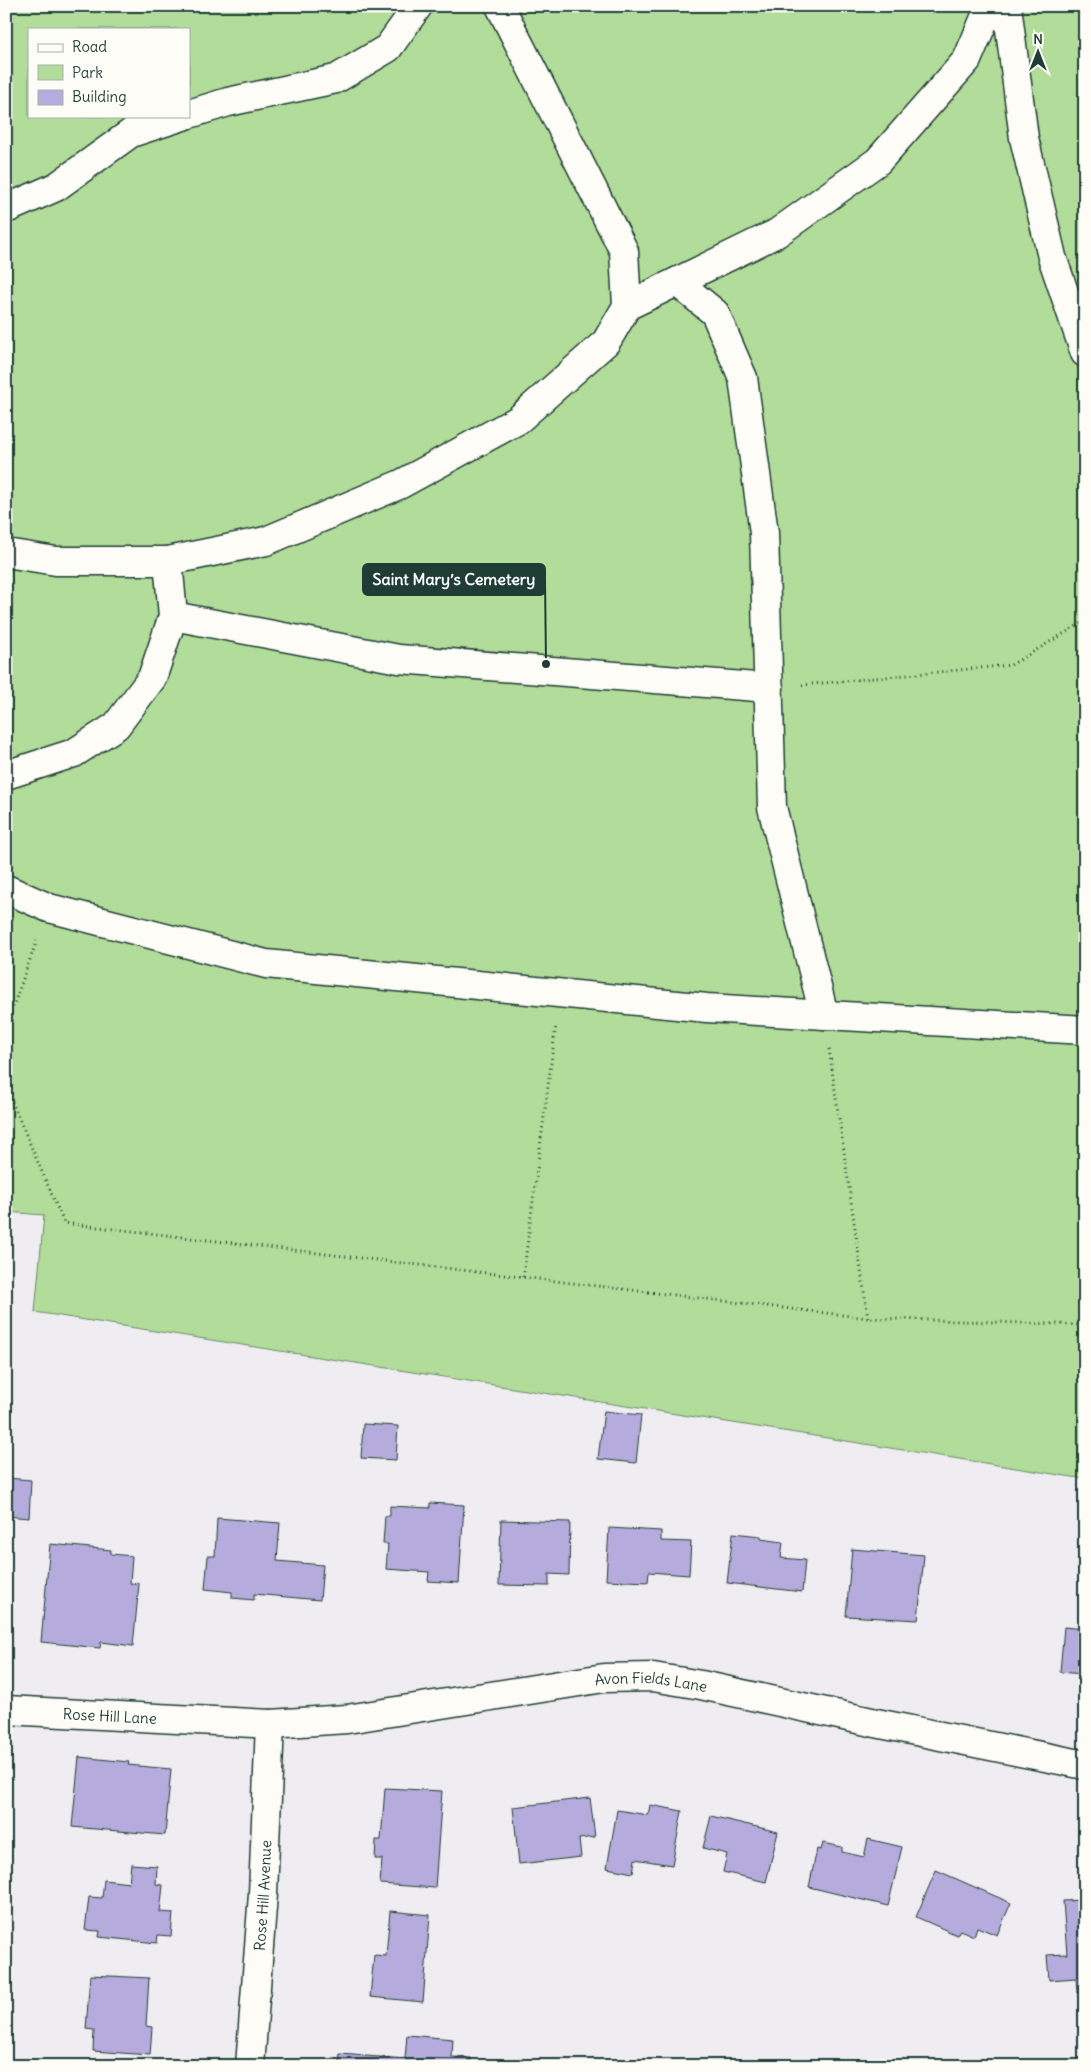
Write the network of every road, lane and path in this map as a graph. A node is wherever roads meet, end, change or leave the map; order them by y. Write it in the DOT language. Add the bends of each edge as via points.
graph roads {
  1 [pos="418,6"];
  2 [pos="500,6"];
  3 [pos="990,6"];
  4 [pos="1007,6"];
  5 [pos="190,114"];
  6 [pos="176,118"];
  7 [pos="6,209"];
  8 [pos="677,282"];
  9 [pos="627,306"];
  10 [pos="1085,352"];
  11 [pos="6,554"];
  12 [pos="168,561"];
  13 [pos="173,616"];
  14 [pos="1085,621"];
  15 [pos="769,688"];
  16 [pos="6,775"];
  17 [pos="6,889"];
  18 [pos="49,908"];
  19 [pos="560,994"];
  20 [pos="824,1015"];
  21 [pos="6,1026"];
  22 [pos="1085,1030"];
  23 [pos="6,1088"];
  24 [pos="523,1277"];
  25 [pos="868,1318"];
  26 [pos="1085,1325"];
  27 [pos="6,1710"];
  28 [pos="212,1721"];
  29 [pos="270,1724"];
  30 [pos="1085,1764"];
  31 [pos="250,2066"];
  1 -- 5 [label="street" via="388,48 336,79 228,102"];
  2 -- 9 [label="street" via="624,251"];
  3 -- 8 [label="street" via="967,60 878,161 777,233"];
  4 -- 10 [label="street" via="1024,138 1052,257"];
  6 -- 7 [label="street" via="131,133 56,187"];
  8 -- 9 [label="street"];
  8 -- 15 [label="street" via="715,314 743,378 764,533"];
  9 -- 12 [label="street" via="606,342 518,420 401,484 266,541"];
  11 -- 12 [label="street" via="56,561"];
  12 -- 13 [label="street"];
  13 -- 15 [label="street" via="399,659"];
  13 -- 16 [label="street" via="152,678 116,726 74,752"];
  14 -- 15 [label="path" via="1011,665"];
  15 -- 20 [label="street" via="772,807"];
  17 -- 18 [label="street"];
  18 -- 19 [label="street" via="266,964"];
  18 -- 21 [label="path"];
  19 -- 20 [label="street"];
  19 -- 24 [label="path"];
  20 -- 22 [label="street"];
  20 -- 25 [label="path"];
  23 -- 24 [label="path" via="64,1223"];
  24 -- 25 [label="path"];
  25 -- 26 [label="path"];
  27 -- 28 [label="street, Rose Hill Lane"];
  28 -- 29 [label="street, Avon Fields Lane"];
  29 -- 30 [label="street, Avon Fields Lane" via="346,1720 604,1678 653,1677"];
  29 -- 31 [label="street, Rose Hill Avenue" via="263,1894"];
}
